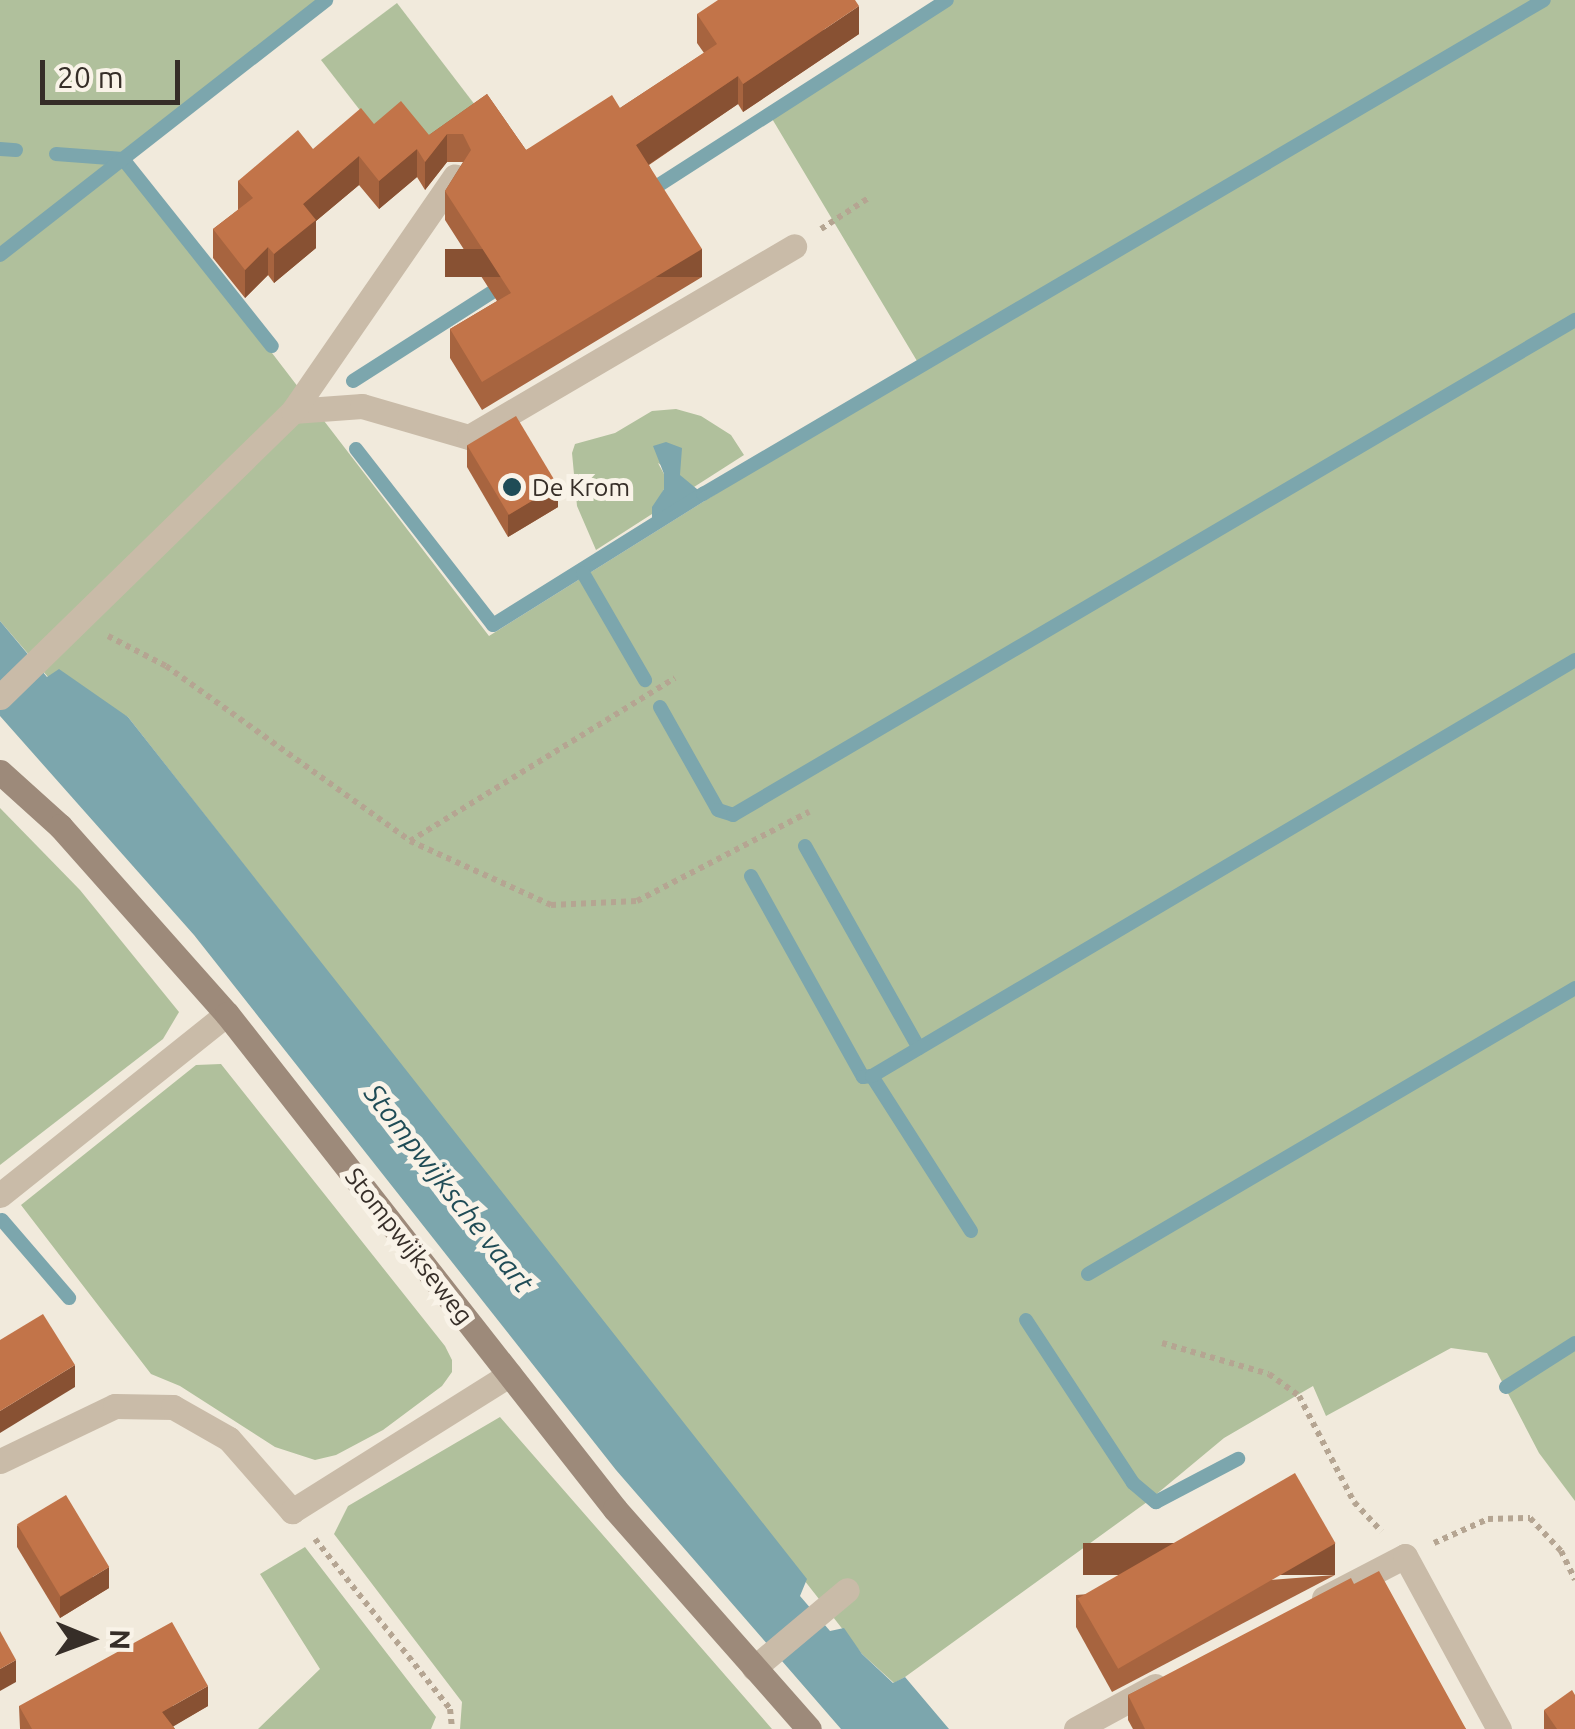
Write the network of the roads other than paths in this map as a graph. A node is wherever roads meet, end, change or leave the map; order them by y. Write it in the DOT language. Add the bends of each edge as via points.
graph roads {
  1 [pos="456,176"];
  2 [pos="794,246"];
  3 [pos="293,411"];
  4 [pos="0,697"];
  5 [pos="0,772"];
  6 [pos="227,1014"];
  7 [pos="0,1195"];
  8 [pos="510,1374"];
  9 [pos="0,1461"];
  10 [pos="837,1598"];
  11 [pos="1303,1609"];
  12 [pos="762,1661"];
  13 [pos="1185,1671"];
  14 [pos="809,1729"];
  15 [pos="1076,1729"];
  16 [pos="1499,1729"];
  1 -- 3 [label="lane"];
  2 -- 3 [label="lane" via="469,437 362,406"];
  3 -- 4 [label="lane"];
  5 -- 6 [label="street, Stompwijkseweg" via="60,826"];
  6 -- 7 [label="lane"];
  6 -- 8 [label="street, Stompwijkseweg"];
  8 -- 9 [label="lane" via="292,1511 229,1439 174,1407 115,1406"];
  8 -- 12 [label="street, Stompwijkseweg" via="614,1509"];
  10 -- 12 [label="lane"];
  11 -- 16 [label="lane" via="1404,1556"];
  12 -- 14 [label="street, Stompwijkseweg"];
  13 -- 15 [label="lane"];
}
